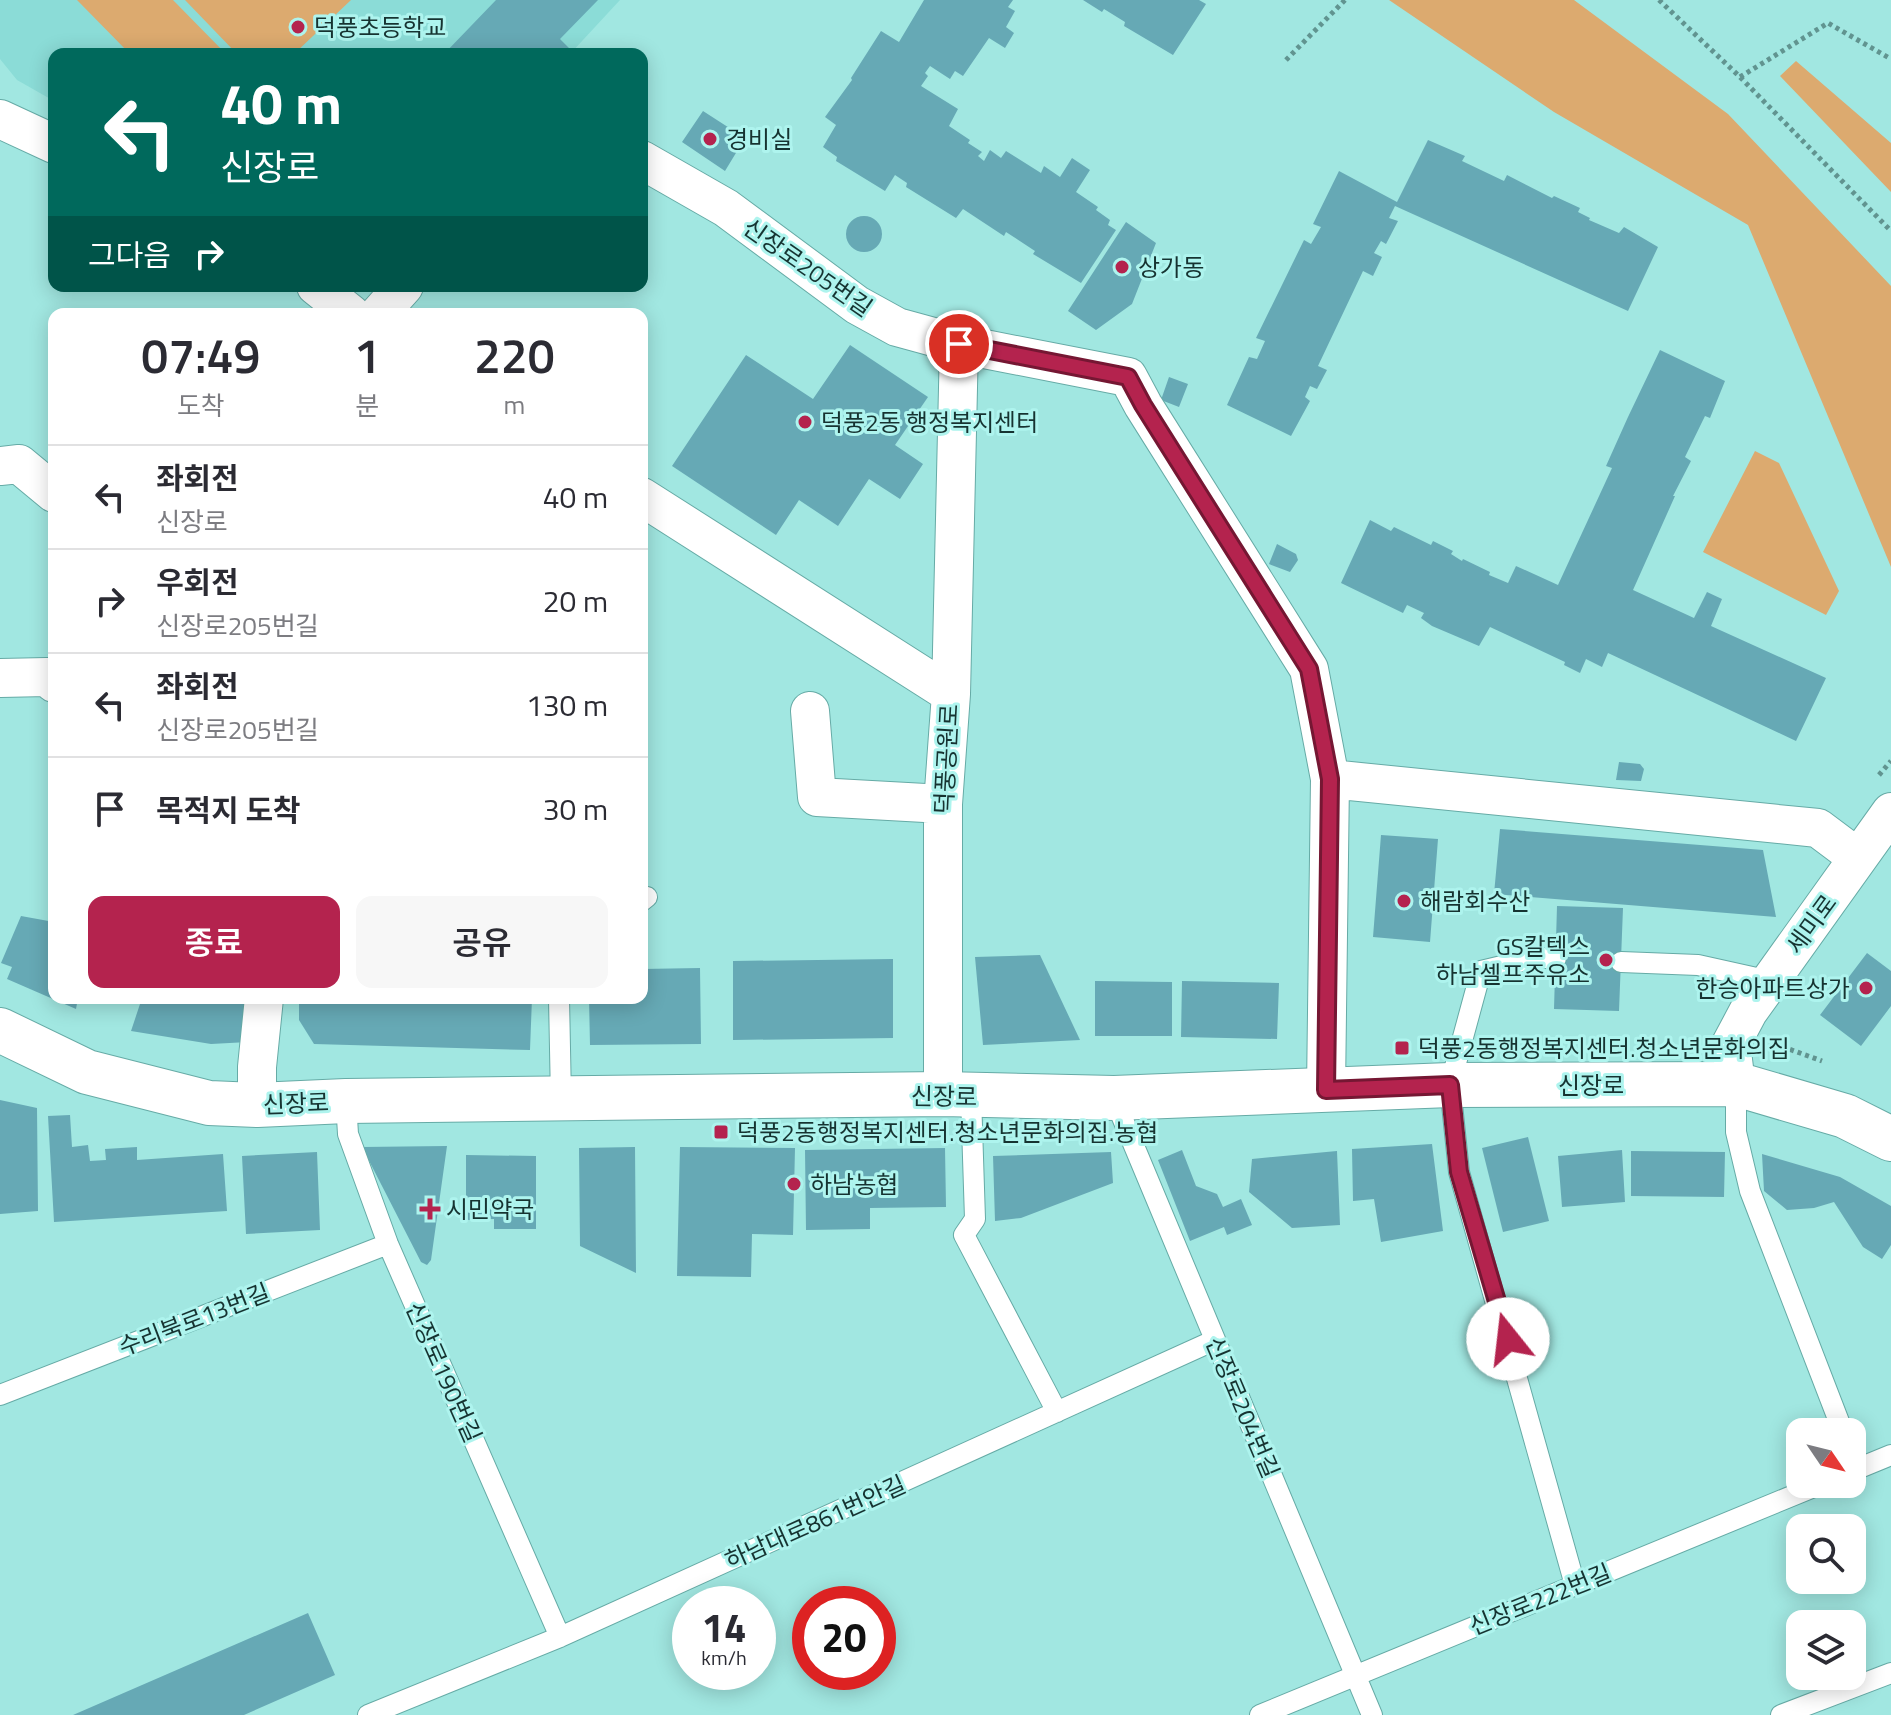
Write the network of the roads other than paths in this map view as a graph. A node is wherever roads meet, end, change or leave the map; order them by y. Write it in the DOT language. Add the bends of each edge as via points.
graph roads {
  1 [pos="0,119"];
  2 [pos="48,141"];
  3 [pos="648,163"];
  4 [pos="324,292"];
  5 [pos="399,292"];
  6 [pos="344,308"];
  7 [pos="384,308"];
  8 [pos="959,344"];
  9 [pos="0,466"];
  10 [pos="48,488"];
  11 [pos="648,501"];
  12 [pos="48,676"];
  13 [pos="0,678"];
  14 [pos="951,694"];
  15 [pos="810,711"];
  16 [pos="1330,779"];
  17 [pos="943,804"];
  18 [pos="1891,812"];
  19 [pos="1858,858"];
  20 [pos="1556,958"];
  21 [pos="1621,962"];
  22 [pos="1770,981"];
  23 [pos="263,1004"];
  24 [pos="559,1004"];
  25 [pos="0,1030"];
  26 [pos="1736,1084"];
  27 [pos="1450,1085"];
  28 [pos="1326,1090"];
  29 [pos="957,1095"];
  30 [pos="1114,1098"];
  31 [pos="561,1099"];
  32 [pos="346,1101"];
  33 [pos="257,1105"];
  34 [pos="1891,1139"];
  35 [pos="388,1244"];
  36 [pos="1215,1340"];
  37 [pos="0,1395"];
  38 [pos="1057,1412"];
  39 [pos="1838,1418"];
  40 [pos="1891,1455"];
  41 [pos="1866,1462"];
  42 [pos="1787,1498"];
  43 [pos="1575,1585"];
  44 [pos="560,1637"];
  45 [pos="1891,1673"];
  46 [pos="1355,1674"];
  47 [pos="368,1715"];
  48 [pos="1260,1715"];
  49 [pos="1372,1715"];
  50 [pos="1781,1715"];
  1 -- 2 [label="street"];
  3 -- 8 [label="street, 신장로205번길" via="726,208 857,305 897,327"];
  4 -- 6 [label="street"];
  5 -- 7 [label="street"];
  8 -- 14 [label="street"];
  8 -- 16 [label="street, 신장로205번길" via="1128,377 1309,669"];
  9 -- 10 [label="street" via="19,464"];
  11 -- 14 [label="street, 덕풍공원로"];
  12 -- 13 [label="street"];
  14 -- 17 [label="street, 덕풍공원로"];
  15 -- 17 [label="street" via="817,797"];
  16 -- 19 [label="street" via="1818,828"];
  16 -- 28 [label="street, 신장로205번길"];
  17 -- 29 [label="street, 덕풍공원로"];
  18 -- 19 [label="street, 세미로"];
  19 -- 22 [label="street, 세미로"];
  20 -- 27 [label="lane" via="1481,971"];
  21 -- 22 [label="lane" via="1698,965"];
  22 -- 26 [label="street, 세미로" via="1731,1044"];
  23 -- 33 [label="street"];
  24 -- 31 [label="lane"];
  25 -- 33 [label="street, 신장로" via="87,1072 209,1103"];
  26 -- 27 [label="street, 신장로"];
  26 -- 34 [label="street, 신장로" via="1845,1116"];
  26 -- 39 [label="lane" via="1736,1132 1750,1191"];
  27 -- 28 [label="street, 신장로"];
  27 -- 43 [label="lane" via="1459,1172"];
  28 -- 30 [label="street, 신장로"];
  29 -- 30 [label="street, 신장로"];
  29 -- 31 [label="street, 신장로"];
  29 -- 38 [label="lane" via="975,1219 964,1235"];
  30 -- 36 [label="lane, 신장로204번길"];
  31 -- 32 [label="street, 신장로"];
  32 -- 33 [label="street, 신장로"];
  32 -- 35 [label="lane, 신장로190번길" via="348,1134"];
  35 -- 37 [label="lane, 수리북로13번길"];
  35 -- 44 [label="lane, 신장로190번길"];
  36 -- 38 [label="lane, 하남대로861번안길"];
  36 -- 46 [label="lane, 신장로204번길"];
  38 -- 44 [label="lane, 하남대로861번안길"];
  40 -- 41 [label="lane"];
  42 -- 43 [label="lane, 신장로222번길"];
  43 -- 46 [label="lane, 신장로222번길"];
  44 -- 47 [label="lane, 하남대로861번안길"];
  45 -- 50 [label="lane"];
  46 -- 48 [label="lane, 신장로222번길"];
  46 -- 49 [label="lane, 신장로204번길"];
}
